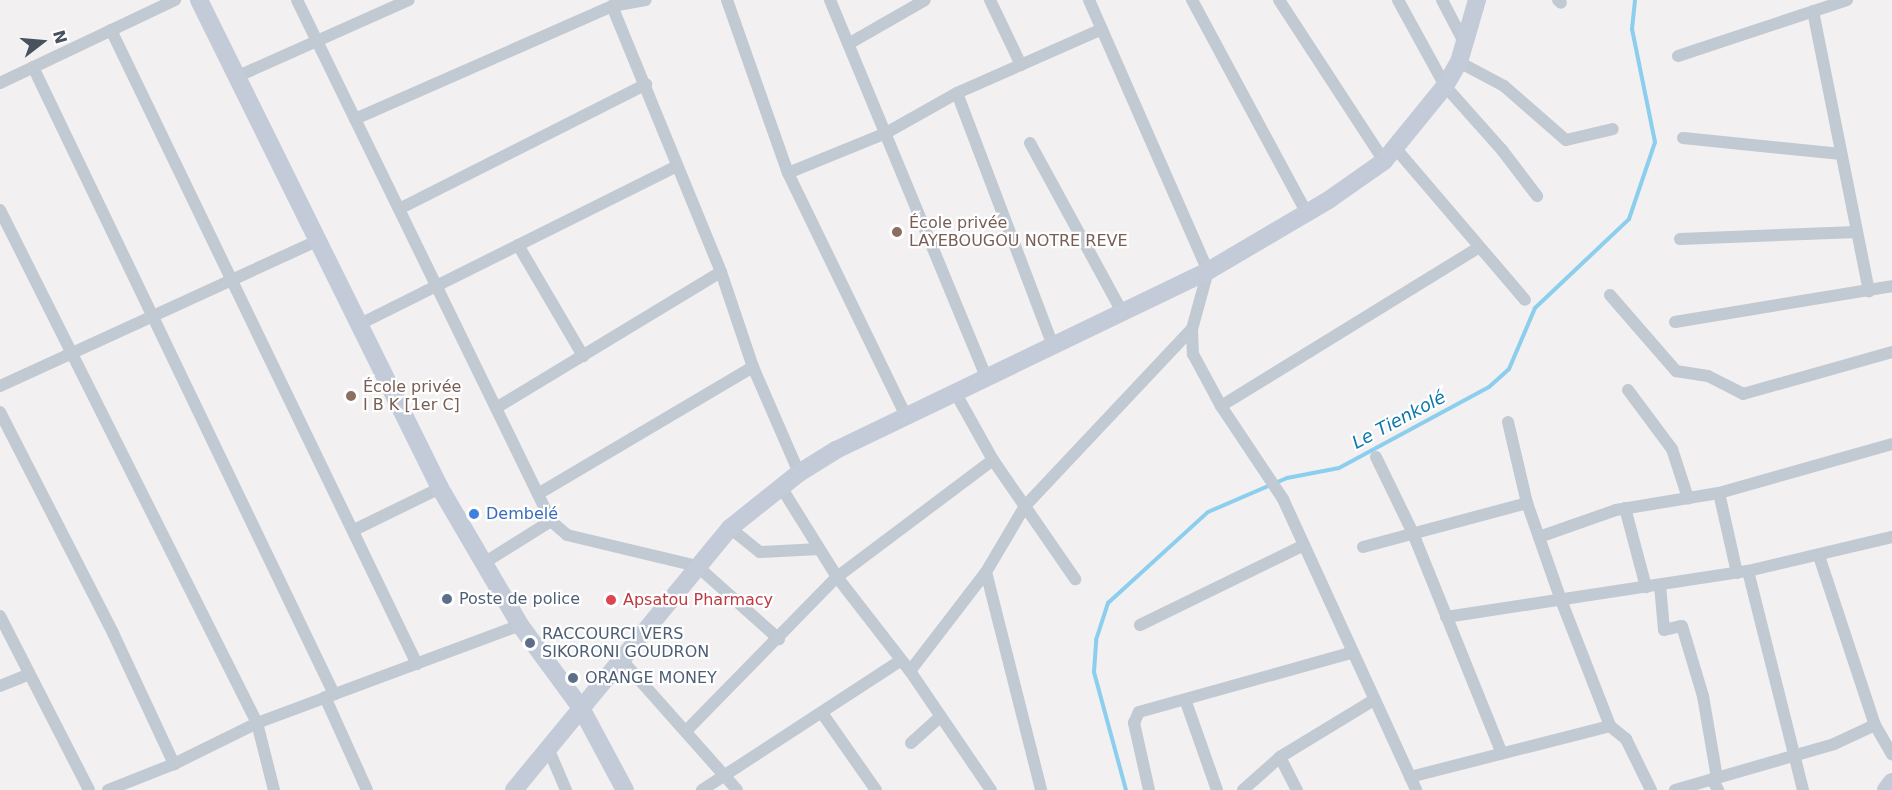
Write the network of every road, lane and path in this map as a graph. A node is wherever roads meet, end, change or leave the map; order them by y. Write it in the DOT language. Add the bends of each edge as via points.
graph roads {
  1 [pos="175,0"];
  2 [pos="199,0"];
  3 [pos="297,0"];
  4 [pos="409,0"];
  5 [pos="645,0"];
  6 [pos="727,0"];
  7 [pos="830,0"];
  8 [pos="925,0"];
  9 [pos="990,0"];
  10 [pos="1089,0"];
  11 [pos="1192,0"];
  12 [pos="1279,0"];
  13 [pos="1398,0"];
  14 [pos="1442,0"];
  15 [pos="1477,0"];
  16 [pos="1847,0"];
  17 [pos="612,6"];
  18 [pos="1813,11"];
  19 [pos="1102,29"];
  20 [pos="111,30"];
  21 [pos="316,39"];
  22 [pos="850,43"];
  23 [pos="1465,44"];
  24 [pos="1678,56"];
  25 [pos="1459,62"];
  26 [pos="1021,65"];
  27 [pos="33,67"];
  28 [pos="236,77"];
  29 [pos="0,83"];
  30 [pos="646,84"];
  31 [pos="1445,86"];
  32 [pos="957,93"];
  33 [pos="355,119"];
  34 [pos="1613,129"];
  35 [pos="886,133"];
  36 [pos="1683,138"];
  37 [pos="1030,142"];
  38 [pos="1841,153"];
  39 [pos="1390,155"];
  40 [pos="677,166"];
  41 [pos="788,173"];
  42 [pos="1537,196"];
  43 [pos="399,209"];
  44 [pos="0,210"];
  45 [pos="1306,212"];
  46 [pos="1857,231"];
  47 [pos="1680,239"];
  48 [pos="316,241"];
  49 [pos="518,245"];
  50 [pos="1478,248"];
  51 [pos="1208,271"];
  52 [pos="721,272"];
  53 [pos="232,279"];
  54 [pos="436,284"];
  55 [pos="1892,286"];
  56 [pos="1869,291"];
  57 [pos="1610,295"];
  58 [pos="1525,300"];
  59 [pos="1121,310"];
  60 [pos="152,316"];
  61 [pos="1675,322"];
  62 [pos="360,324"];
  63 [pos="1192,329"];
  64 [pos="1052,343"];
  65 [pos="1892,352"];
  66 [pos="72,353"];
  67 [pos="583,356"];
  68 [pos="753,367"];
  69 [pos="986,376"];
  70 [pos="0,386"];
  71 [pos="1628,390"];
  72 [pos="955,392"];
  73 [pos="1221,406"];
  74 [pos="496,408"];
  75 [pos="0,412"];
  76 [pos="906,416"];
  77 [pos="1508,422"];
  78 [pos="1892,444"];
  79 [pos="1376,458"];
  80 [pos="993,460"];
  81 [pos="799,473"];
  82 [pos="781,487"];
  83 [pos="440,488"];
  84 [pos="1719,493"];
  85 [pos="538,494"];
  86 [pos="1688,498"];
  87 [pos="1527,502"];
  88 [pos="1025,506"];
  89 [pos="1625,508"];
  90 [pos="551,521"];
  91 [pos="730,528"];
  92 [pos="354,530"];
  93 [pos="1412,531"];
  94 [pos="1539,537"];
  95 [pos="1892,537"];
  96 [pos="1302,546"];
  97 [pos="1363,547"];
  98 [pos="819,549"];
  99 [pos="1819,555"];
  100 [pos="482,564"];
  101 [pos="697,566"];
  102 [pos="986,572"];
  103 [pos="1743,572"];
  104 [pos="837,577"];
  105 [pos="1076,579"];
  106 [pos="1660,585"];
  107 [pos="1646,587"];
  108 [pos="1561,600"];
  109 [pos="0,616"];
  110 [pos="1446,617"];
  111 [pos="520,625"];
  112 [pos="1140,625"];
  113 [pos="779,639"];
  114 [pos="1350,653"];
  115 [pos="620,658"];
  116 [pos="900,662"];
  117 [pos="417,664"];
  118 [pos="910,671"];
  119 [pos="29,674"];
  120 [pos="0,686"];
  121 [pos="329,696"];
  122 [pos="1372,701"];
  123 [pos="1186,702"];
  124 [pos="581,708"];
  125 [pos="822,713"];
  126 [pos="941,716"];
  127 [pos="257,723"];
  128 [pos="1875,725"];
  129 [pos="1610,726"];
  130 [pos="686,731"];
  131 [pos="911,742"];
  132 [pos="548,748"];
  133 [pos="1502,754"];
  134 [pos="1892,754"];
  135 [pos="1794,755"];
  136 [pos="1280,757"];
  137 [pos="174,764"];
  138 [pos="723,774"];
  139 [pos="1410,777"];
  140 [pos="1716,782"];
  141 [pos="1892,782"];
  142 [pos="89,790"];
  143 [pos="108,790"];
  144 [pos="274,790"];
  145 [pos="367,790"];
  146 [pos="514,790"];
  147 [pos="566,790"];
  148 [pos="625,790"];
  149 [pos="702,790"];
  150 [pos="737,790"];
  151 [pos="876,790"];
  152 [pos="992,790"];
  153 [pos="1041,790"];
  154 [pos="1149,790"];
  155 [pos="1217,790"];
  156 [pos="1243,790"];
  157 [pos="1297,790"];
  158 [pos="1416,790"];
  159 [pos="1650,790"];
  160 [pos="1675,790"];
  161 [pos="1803,790"];
  162 [pos="1886,790"];
  1 -- 20 [label="street"];
  2 -- 28 [label="main road"];
  3 -- 21 [label="street"];
  4 -- 21 [label="street"];
  5 -- 17 [label="street"];
  6 -- 41 [label="street"];
  7 -- 22 [label="street"];
  8 -- 22 [label="street"];
  9 -- 26 [label="street"];
  10 -- 19 [label="street"];
  11 -- 45 [label="street"];
  12 -- 39 [label="street"];
  13 -- 31 [label="street"];
  14 -- 23 [label="street"];
  15 -- 23 [label="main road"];
  16 -- 18 [label="street"];
  17 -- 30 [label="street"];
  17 -- 33 [label="street"];
  18 -- 24 [label="street"];
  18 -- 38 [label="street"];
  19 -- 26 [label="street"];
  19 -- 51 [label="street"];
  20 -- 27 [label="street"];
  20 -- 53 [label="street"];
  21 -- 28 [label="street"];
  21 -- 33 [label="street"];
  22 -- 35 [label="street"];
  23 -- 25 [label="main road"];
  25 -- 31 [label="main road"];
  25 -- 34 [label="street" via="1504,86 1566,140"];
  26 -- 32 [label="street"];
  27 -- 29 [label="street"];
  27 -- 60 [label="street"];
  28 -- 48 [label="main road"];
  30 -- 40 [label="street"];
  30 -- 43 [label="street"];
  31 -- 39 [label="main road"];
  31 -- 42 [label="street"];
  32 -- 35 [label="street"];
  32 -- 64 [label="street"];
  33 -- 43 [label="street"];
  35 -- 41 [label="street"];
  35 -- 69 [label="street"];
  36 -- 38 [label="street"];
  37 -- 59 [label="street"];
  38 -- 46 [label="street"];
  39 -- 45 [label="main road"];
  39 -- 50 [label="street"];
  40 -- 49 [label="street"];
  40 -- 52 [label="street"];
  41 -- 76 [label="street"];
  43 -- 54 [label="street"];
  44 -- 66 [label="street"];
  45 -- 51 [label="main road"];
  46 -- 47 [label="street"];
  46 -- 56 [label="street"];
  48 -- 53 [label="street"];
  48 -- 62 [label="main road"];
  49 -- 54 [label="street"];
  49 -- 67 [label="street"];
  50 -- 58 [label="street"];
  50 -- 73 [label="street"];
  51 -- 59 [label="main road"];
  51 -- 63 [label="street"];
  52 -- 67 [label="street"];
  52 -- 68 [label="street"];
  53 -- 60 [label="street"];
  53 -- 92 [label="street"];
  54 -- 62 [label="street"];
  54 -- 74 [label="street"];
  55 -- 56 [label="street"];
  56 -- 61 [label="street"];
  57 -- 65 [label="street" via="1676,371 1708,375 1743,394"];
  59 -- 64 [label="main road"];
  60 -- 66 [label="street"];
  60 -- 121 [label="street"];
  62 -- 83 [label="main road"];
  63 -- 73 [label="street" via="1193,354"];
  63 -- 88 [label="street"];
  64 -- 69 [label="main road"];
  66 -- 70 [label="street"];
  66 -- 127 [label="street"];
  67 -- 74 [label="street"];
  68 -- 81 [label="street"];
  68 -- 85 [label="street"];
  69 -- 72 [label="main road"];
  71 -- 86 [label="street" via="1672,449"];
  72 -- 76 [label="main road"];
  72 -- 80 [label="street"];
  73 -- 96 [label="street" via="1283,499"];
  74 -- 85 [label="street"];
  75 -- 137 [label="street"];
  76 -- 81 [label="main road"];
  77 -- 87 [label="street"];
  78 -- 84 [label="street"];
  79 -- 93 [label="street"];
  80 -- 88 [label="street"];
  80 -- 104 [label="street"];
  81 -- 82 [label="main road"];
  82 -- 91 [label="main road"];
  82 -- 98 [label="street"];
  83 -- 92 [label="street"];
  83 -- 100 [label="main road"];
  84 -- 86 [label="street"];
  84 -- 103 [label="street"];
  85 -- 90 [label="street"];
  86 -- 89 [label="street"];
  87 -- 93 [label="street"];
  87 -- 94 [label="street"];
  88 -- 102 [label="street"];
  88 -- 105 [label="street"];
  89 -- 94 [label="street"];
  89 -- 107 [label="street"];
  90 -- 100 [label="street"];
  90 -- 101 [label="street" via="567,535"];
  91 -- 98 [label="street" via="760,552"];
  91 -- 101 [label="main road"];
  92 -- 117 [label="street"];
  93 -- 97 [label="street"];
  93 -- 110 [label="street"];
  94 -- 108 [label="street"];
  95 -- 99 [label="street"];
  96 -- 112 [label="street"];
  96 -- 114 [label="street"];
  98 -- 104 [label="street"];
  99 -- 103 [label="street"];
  99 -- 128 [label="street"];
  100 -- 111 [label="main road"];
  101 -- 113 [label="street"];
  101 -- 115 [label="main road"];
  102 -- 118 [label="street"];
  102 -- 153 [label="street"];
  103 -- 106 [label="street"];
  103 -- 135 [label="street"];
  104 -- 113 [label="street"];
  104 -- 116 [label="street"];
  106 -- 107 [label="street"];
  106 -- 140 [label="street" via="1664,630 1682,627 1703,696"];
  107 -- 108 [label="street"];
  108 -- 110 [label="street"];
  108 -- 129 [label="street"];
  109 -- 119 [label="street"];
  110 -- 133 [label="street"];
  111 -- 117 [label="street"];
  111 -- 124 [label="main road"];
  113 -- 130 [label="street"];
  114 -- 122 [label="street"];
  114 -- 123 [label="street"];
  115 -- 124 [label="main road"];
  115 -- 130 [label="street"];
  116 -- 118 [label="street"];
  116 -- 125 [label="street"];
  117 -- 121 [label="street"];
  118 -- 126 [label="street"];
  119 -- 120 [label="street"];
  119 -- 142 [label="street"];
  121 -- 127 [label="street"];
  121 -- 145 [label="street"];
  122 -- 136 [label="street"];
  122 -- 139 [label="street"];
  123 -- 154 [label="street" via="1138,712 1135,716"];
  123 -- 155 [label="street"];
  124 -- 132 [label="main road"];
  124 -- 148 [label="main road"];
  125 -- 138 [label="street"];
  125 -- 151 [label="street"];
  126 -- 131 [label="street"];
  126 -- 152 [label="street"];
  127 -- 137 [label="street"];
  127 -- 144 [label="street"];
  128 -- 134 [label="street"];
  128 -- 135 [label="street" via="1834,744"];
  129 -- 133 [label="street"];
  129 -- 159 [label="street" via="1626,739"];
  130 -- 138 [label="street"];
  132 -- 146 [label="main road"];
  132 -- 147 [label="street"];
  133 -- 139 [label="street"];
  135 -- 140 [label="street"];
  135 -- 161 [label="street"];
  136 -- 156 [label="street"];
  136 -- 157 [label="street"];
  137 -- 143 [label="street"];
  138 -- 149 [label="street"];
  138 -- 150 [label="street"];
  139 -- 158 [label="street"];
  140 -- 160 [label="street"];
  141 -- 162 [label="main road"];
}
